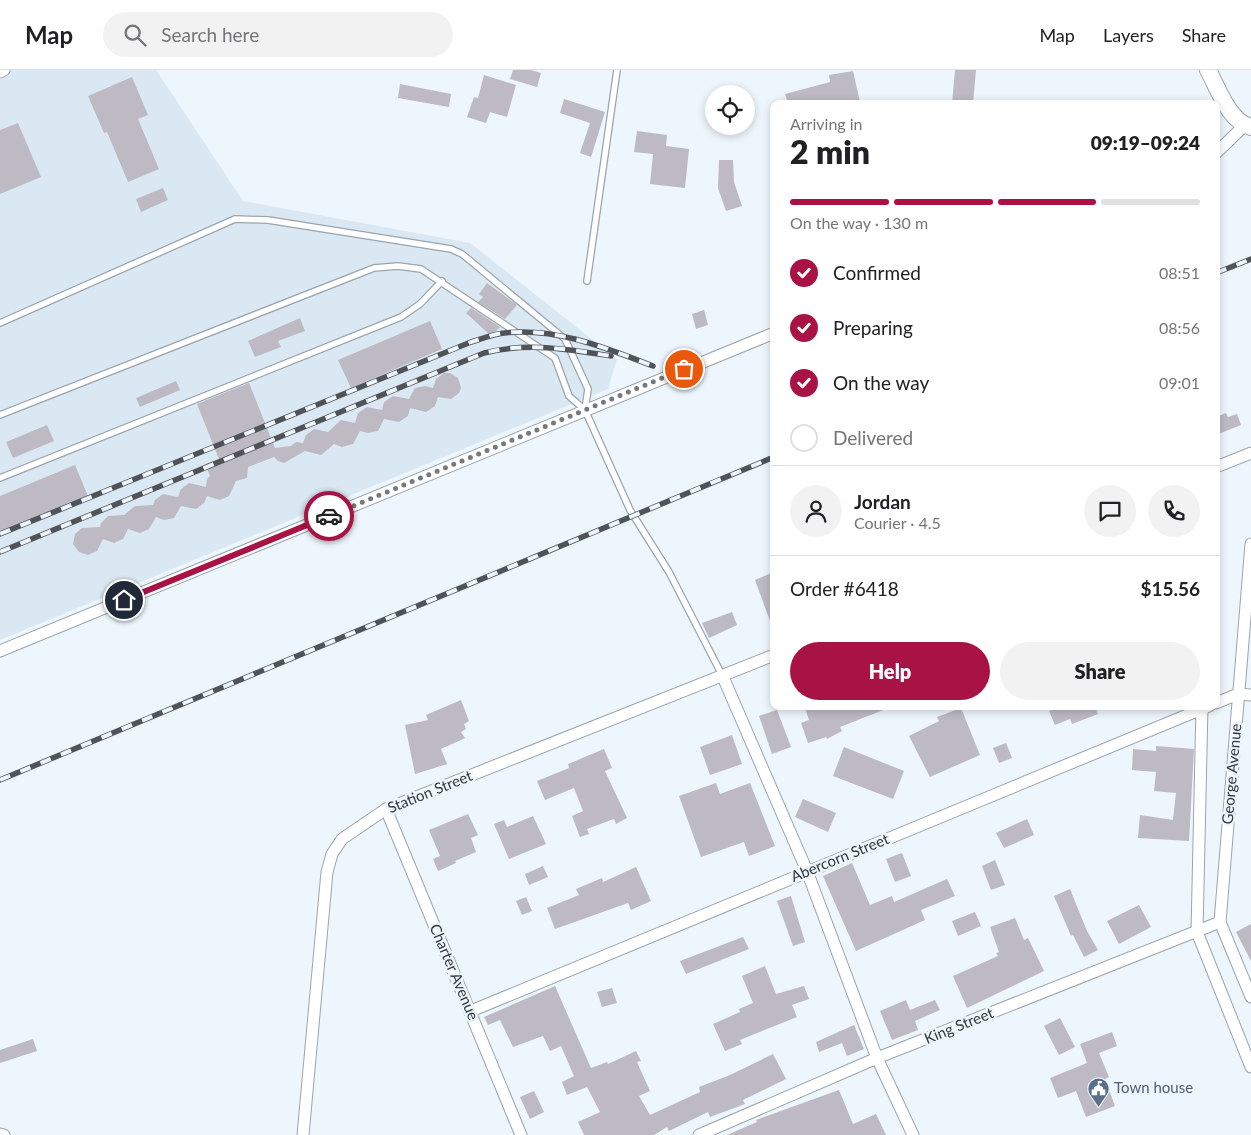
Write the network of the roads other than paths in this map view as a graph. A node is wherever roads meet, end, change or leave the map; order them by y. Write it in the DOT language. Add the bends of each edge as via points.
graph roads {
  1 [pos="4,70"];
  2 [pos="617,70"];
  3 [pos="1208,70"];
  4 [pos="0,72"];
  5 [pos="1248,126"];
  6 [pos="1220,150"];
  7 [pos="442,281"];
  8 [pos="587,281"];
  9 [pos="0,323"];
  10 [pos="770,335"];
  11 [pos="585,410"];
  12 [pos="0,415"];
  13 [pos="1251,453"];
  14 [pos="1220,465"];
  15 [pos="0,478"];
  16 [pos="1251,544"];
  17 [pos="0,651"];
  18 [pos="770,657"];
  19 [pos="723,677"];
  20 [pos="1238,694"];
  21 [pos="1251,695"];
  22 [pos="1220,701"];
  23 [pos="1197,710"];
  24 [pos="1204,710"];
  25 [pos="386,809"];
  26 [pos="807,871"];
  27 [pos="1220,922"];
  28 [pos="1197,932"];
  29 [pos="1251,998"];
  30 [pos="471,1012"];
  31 [pos="877,1058"];
  32 [pos="1251,1067"];
  33 [pos="0,1134"];
  34 [pos="4,1135"];
  35 [pos="303,1135"];
  36 [pos="521,1135"];
  37 [pos="699,1135"];
  38 [pos="913,1135"];
  1 -- 4 [label="street"];
  2 -- 8 [label="lane"];
  3 -- 5 [label="main road" via="1236,119"];
  5 -- 6 [label="street"];
  7 -- 11 [label="lane" via="555,358 569,396"];
  7 -- 12 [label="lane" via="421,269 398,266 374,268"];
  7 -- 15 [label="lane" via="420,304 401,316"];
  9 -- 11 [label="lane" via="235,219 268,220 451,249 462,254 565,339 588,389"];
  10 -- 11 [label="street"];
  11 -- 17 [label="street"];
  11 -- 19 [label="lane" via="630,510 669,572"];
  13 -- 14 [label="street"];
  16 -- 20 [label="street, George Avenue"];
  18 -- 19 [label="street, Station Street"];
  19 -- 25 [label="street, Station Street"];
  19 -- 26 [label="street"];
  20 -- 21 [label="street"];
  20 -- 22 [label="street"];
  20 -- 27 [label="street, George Avenue"];
  23 -- 26 [label="street, Abercorn Street"];
  24 -- 28 [label="street, George Avenue"];
  25 -- 30 [label="street, Charter Avenue"];
  25 -- 35 [label="street, Station Street" via="342,839 332,854 327,872"];
  26 -- 30 [label="street, Abercorn Street"];
  26 -- 31 [label="street"];
  27 -- 28 [label="street, King Street"];
  27 -- 29 [label="street, George Avenue"];
  28 -- 31 [label="street, King Street"];
  28 -- 32 [label="street, George Avenue"];
  30 -- 36 [label="street, Charter Avenue"];
  31 -- 37 [label="street, King Street"];
  31 -- 38 [label="street"];
  33 -- 34 [label="street"];
}
